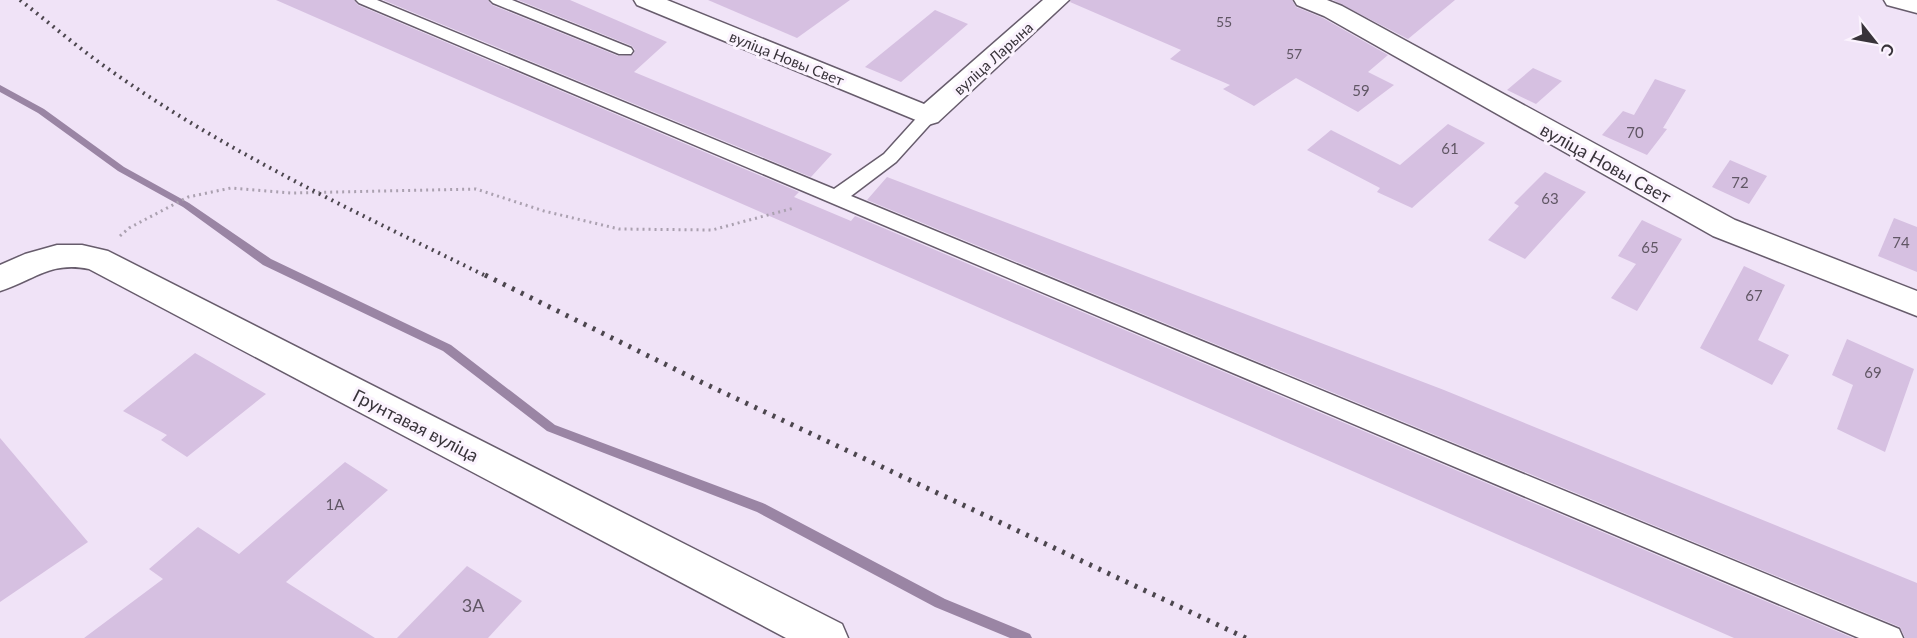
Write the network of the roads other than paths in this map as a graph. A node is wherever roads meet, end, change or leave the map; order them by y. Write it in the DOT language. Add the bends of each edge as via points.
graph roads {
  1 [pos="364,0"];
  2 [pos="498,0"];
  3 [pos="646,0"];
  4 [pos="1057,0"];
  5 [pos="1306,0"];
  6 [pos="1896,0"];
  7 [pos="1917,6"];
  8 [pos="626,51"];
  9 [pos="928,116"];
  10 [pos="836,197"];
  11 [pos="0,279"];
  12 [pos="1917,303"];
  13 [pos="827,638"];
  14 [pos="1890,638"];
  1 -- 10 [label="lane"];
  2 -- 8 [label="lane"];
  3 -- 9 [label="street, вуліца Новы Свет"];
  4 -- 9 [label="street, вуліца Ларына"];
  5 -- 12 [label="street, вуліца Новы Свет" via="1333,11 1724,228"];
  6 -- 7 [label="street"];
  9 -- 10 [label="lane" via="890,158"];
  10 -- 14 [label="lane"];
  11 -- 13 [label="street, Грунтавая вуліца" via="38,259 70,253 97,259"];
}
